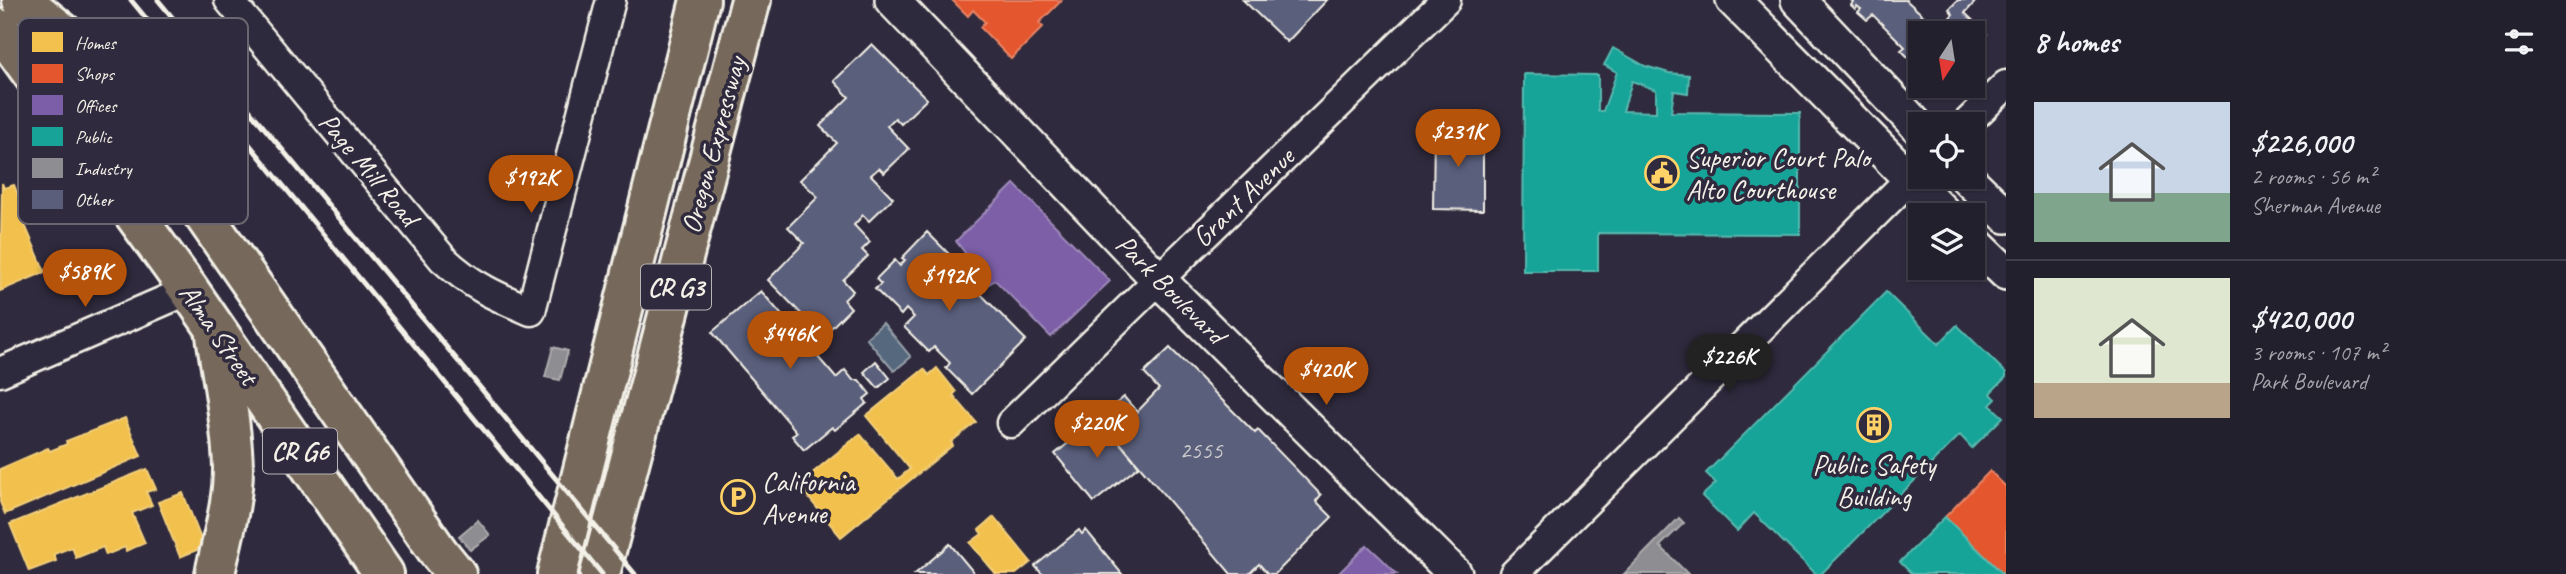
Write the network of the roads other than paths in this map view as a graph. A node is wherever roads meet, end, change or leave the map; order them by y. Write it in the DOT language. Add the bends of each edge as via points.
graph roads {
  1 [pos="22,0"];
  2 [pos="229,0"];
  3 [pos="611,0"];
  4 [pos="700,0"];
  5 [pos="751,0"];
  6 [pos="891,0"];
  7 [pos="1446,0"];
  8 [pos="1733,0"];
  9 [pos="1798,0"];
  10 [pos="45,18"];
  11 [pos="244,18"];
  12 [pos="248,23"];
  13 [pos="0,29"];
  14 [pos="18,54"];
  15 [pos="2006,85"];
  16 [pos="1978,112"];
  17 [pos="1908,116"];
  18 [pos="1908,168"];
  19 [pos="1908,180"];
  20 [pos="1926,189"];
  21 [pos="1978,189"];
  22 [pos="1937,203"];
  23 [pos="2006,216"];
  24 [pos="141,224"];
  25 [pos="211,224"];
  26 [pos="1985,253"];
  27 [pos="2006,273"];
  28 [pos="1158,279"];
  29 [pos="189,290"];
  30 [pos="215,329"];
  31 [pos="0,372"];
  32 [pos="1011,424"];
  33 [pos="555,572"];
  34 [pos="215,574"];
  35 [pos="354,574"];
  36 [pos="384,574"];
  37 [pos="456,574"];
  38 [pos="600,574"];
  39 [pos="1455,574"];
  40 [pos="1514,574"];
  1 -- 10 [label="main road"];
  2 -- 11 [label="street, Page Mill Road"];
  3 -- 12 [label="street, Page Mill Road" via="531,311 492,295 443,258"];
  4 -- 33 [label="main road, Oregon Expressway / CR G3"];
  5 -- 38 [label="main road, Oregon Expressway / CR G3"];
  6 -- 28 [label="street, Park Boulevard"];
  7 -- 28 [label="street, Grant Avenue"];
  8 -- 18 [label="street"];
  9 -- 17 [label="street"];
  13 -- 14 [label="main road, Alma Street / CR G6"];
  15 -- 16 [label="street"];
  19 -- 40 [label="street"];
  20 -- 22 [label="street"];
  21 -- 23 [label="street"];
  24 -- 29 [label="main road, Alma Street / CR G6"];
  25 -- 37 [label="main road"];
  26 -- 27 [label="street"];
  28 -- 32 [label="street, Grant Avenue"];
  28 -- 39 [label="street, Park Boulevard"];
  29 -- 30 [label="main road, Alma Street / CR G6"];
  29 -- 31 [label="street"];
  30 -- 34 [label="main road" via="233,469"];
  30 -- 36 [label="main road, Alma Street / CR G6"];
  35 -- 36 [label="main road" via="369,570"];
}
